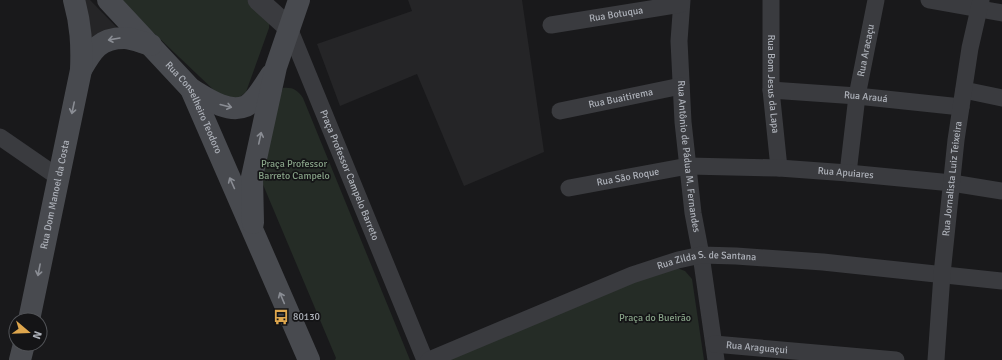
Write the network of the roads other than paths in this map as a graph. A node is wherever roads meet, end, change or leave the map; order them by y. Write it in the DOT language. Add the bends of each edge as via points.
graph roads {
  1 [pos="74,0"];
  2 [pos="108,0"];
  3 [pos="258,0"];
  4 [pos="299,0"];
  5 [pos="771,0"];
  6 [pos="876,0"];
  7 [pos="929,0"];
  8 [pos="681,2"];
  9 [pos="980,5"];
  10 [pos="1002,13"];
  11 [pos="551,25"];
  12 [pos="289,28"];
  13 [pos="151,45"];
  14 [pos="276,67"];
  15 [pos="81,70"];
  16 [pos="681,86"];
  17 [pos="191,89"];
  18 [pos="771,90"];
  19 [pos="857,96"];
  20 [pos="1002,98"];
  21 [pos="963,99"];
  22 [pos="560,110"];
  23 [pos="0,137"];
  24 [pos="688,166"];
  25 [pos="779,168"];
  26 [pos="848,173"];
  27 [pos="58,177"];
  28 [pos="952,183"];
  29 [pos="569,188"];
  30 [pos="1002,191"];
  31 [pos="253,232"];
  32 [pos="701,255"];
  33 [pos="942,274"];
  34 [pos="1002,281"];
  35 [pos="31,312"];
  36 [pos="715,352"];
  37 [pos="822,357"];
  38 [pos="308,360"];
  39 [pos="426,360"];
  40 [pos="429,360"];
  41 [pos="896,360"];
  42 [pos="936,360"];
  1 -- 15 [label="main road, Rua Dom Manoel da Costa" via="82,35"];
  2 -- 13 [label="main road, Rua Conselheiro Teodoro"];
  3 -- 12 [label="street, Praça Professor Campelo Barreto"];
  4 -- 12 [label="main road"];
  5 -- 18 [label="street, Rua Bom Jesus da Lapa"];
  6 -- 19 [label="street, Rua Aracaçu"];
  7 -- 9 [label="street"];
  8 -- 11 [label="street, Rua Botuqua"];
  8 -- 16 [label="street, Rua Antônio de Pádua M. Fernandes"];
  9 -- 10 [label="street"];
  9 -- 21 [label="street, Rua Jornalista Luiz Teixeira" via="970,48"];
  12 -- 14 [label="main road"];
  12 -- 39 [label="street, Praça Professor Campelo Barreto"];
  13 -- 15 [label="main road, Rua Dom Manoel da Costa, one-way" via="125,37 108,40 91,52"];
  13 -- 17 [label="main road, Rua Conselheiro Teodoro"];
  17 -- 14 [label="main road, one-way" via="223,106 246,106 258,95"];
  31 -- 14 [label="main road, one-way" via="252,177"];
  15 -- 27 [label="main road, Rua Dom Manoel da Costa, one-way"];
  16 -- 22 [label="street, Rua Buaitirema"];
  16 -- 24 [label="street, Rua Antônio de Pádua M. Fernandes"];
  31 -- 17 [label="main road, Rua Conselheiro Teodoro, one-way"];
  18 -- 19 [label="street, Rua Arauá"];
  18 -- 25 [label="street, Rua Bom Jesus da Lapa"];
  19 -- 21 [label="street, Rua Arauá"];
  19 -- 26 [label="street, Rua Aracaçu"];
  20 -- 21 [label="street, Rua Arauá"];
  21 -- 28 [label="street, Rua Jornalista Luiz Teixeira"];
  23 -- 27 [label="street"];
  24 -- 25 [label="street, Rua Apuiares"];
  24 -- 29 [label="street, Rua São Roque"];
  24 -- 32 [label="street, Rua Antônio de Pádua M. Fernandes"];
  25 -- 26 [label="street, Rua Apuiares"];
  26 -- 28 [label="street, Rua Apuiares"];
  27 -- 35 [label="main road, Rua Dom Manoel da Costa, one-way"];
  28 -- 30 [label="street, Rua Apuiares"];
  28 -- 33 [label="street, Rua Jornalista Luiz Teixeira"];
  38 -- 31 [label="main road, one-way"];
  32 -- 33 [label="street, Rua Zilda S. de Santana" via="823,262"];
  32 -- 36 [label="street, Rua Antônio de Pádua M. Fernandes"];
  32 -- 40 [label="street, Rua Zilda S. de Santana" via="632,275"];
  33 -- 34 [label="street, Rua Zilda S. de Santana"];
  33 -- 42 [label="street, Rua Jornalista Luiz Teixeira"];
  36 -- 37 [label="street, Rua Araguaçui"];
  37 -- 41 [label="street, Rua Araguaçui"];
}
